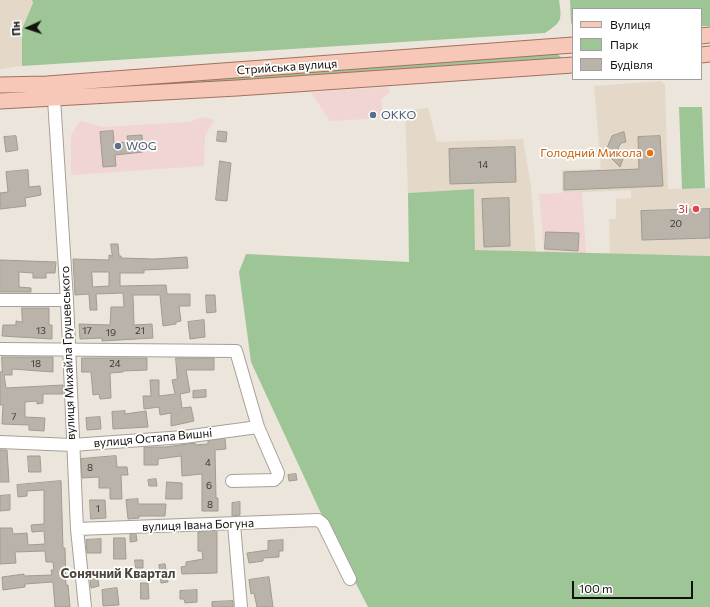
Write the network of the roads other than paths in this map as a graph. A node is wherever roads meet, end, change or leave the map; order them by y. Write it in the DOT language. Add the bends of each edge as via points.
graph roads {
  1 [pos="572,46"];
  2 [pos="572,65"];
  3 [pos="0,85"];
  4 [pos="54,99"];
  5 [pos="0,101"];
  6 [pos="0,300"];
  7 [pos="67,300"];
  8 [pos="0,349"];
  9 [pos="68,350"];
  10 [pos="258,427"];
  11 [pos="0,442"];
  12 [pos="72,445"];
  13 [pos="232,481"];
  14 [pos="234,524"];
  15 [pos="77,529"];
  16 [pos="350,580"];
  17 [pos="85,607"];
  18 [pos="241,607"];
  1 -- 3 [label="main road, Стрийська вулиця" via="47,84"];
  2 -- 4 [label="main road, Стрийська вулиця"];
  4 -- 5 [label="main road, Стрийська вулиця"];
  4 -- 7 [label="street, вулиця Михайла Грушевського"];
  6 -- 7 [label="street"];
  7 -- 9 [label="street, вулиця Михайла Грушевського"];
  8 -- 9 [label="street"];
  9 -- 10 [label="street" via="236,351"];
  9 -- 12 [label="street, вулиця Михайла Грушевського"];
  10 -- 12 [label="street, вулиця Остапа Вишні" via="184,437"];
  10 -- 13 [label="street" via="278,473 277,477 274,480"];
  11 -- 12 [label="street, вулиця Остапа Вишні"];
  12 -- 15 [label="street, вулиця Михайла Грушевського"];
  14 -- 15 [label="street, вулиця Івана Богуна"];
  14 -- 16 [label="street, вулиця Івана Богуна" via="318,520 323,524"];
  14 -- 18 [label="street"];
  15 -- 17 [label="street, вулиця Михайла Грушевського"];
}
